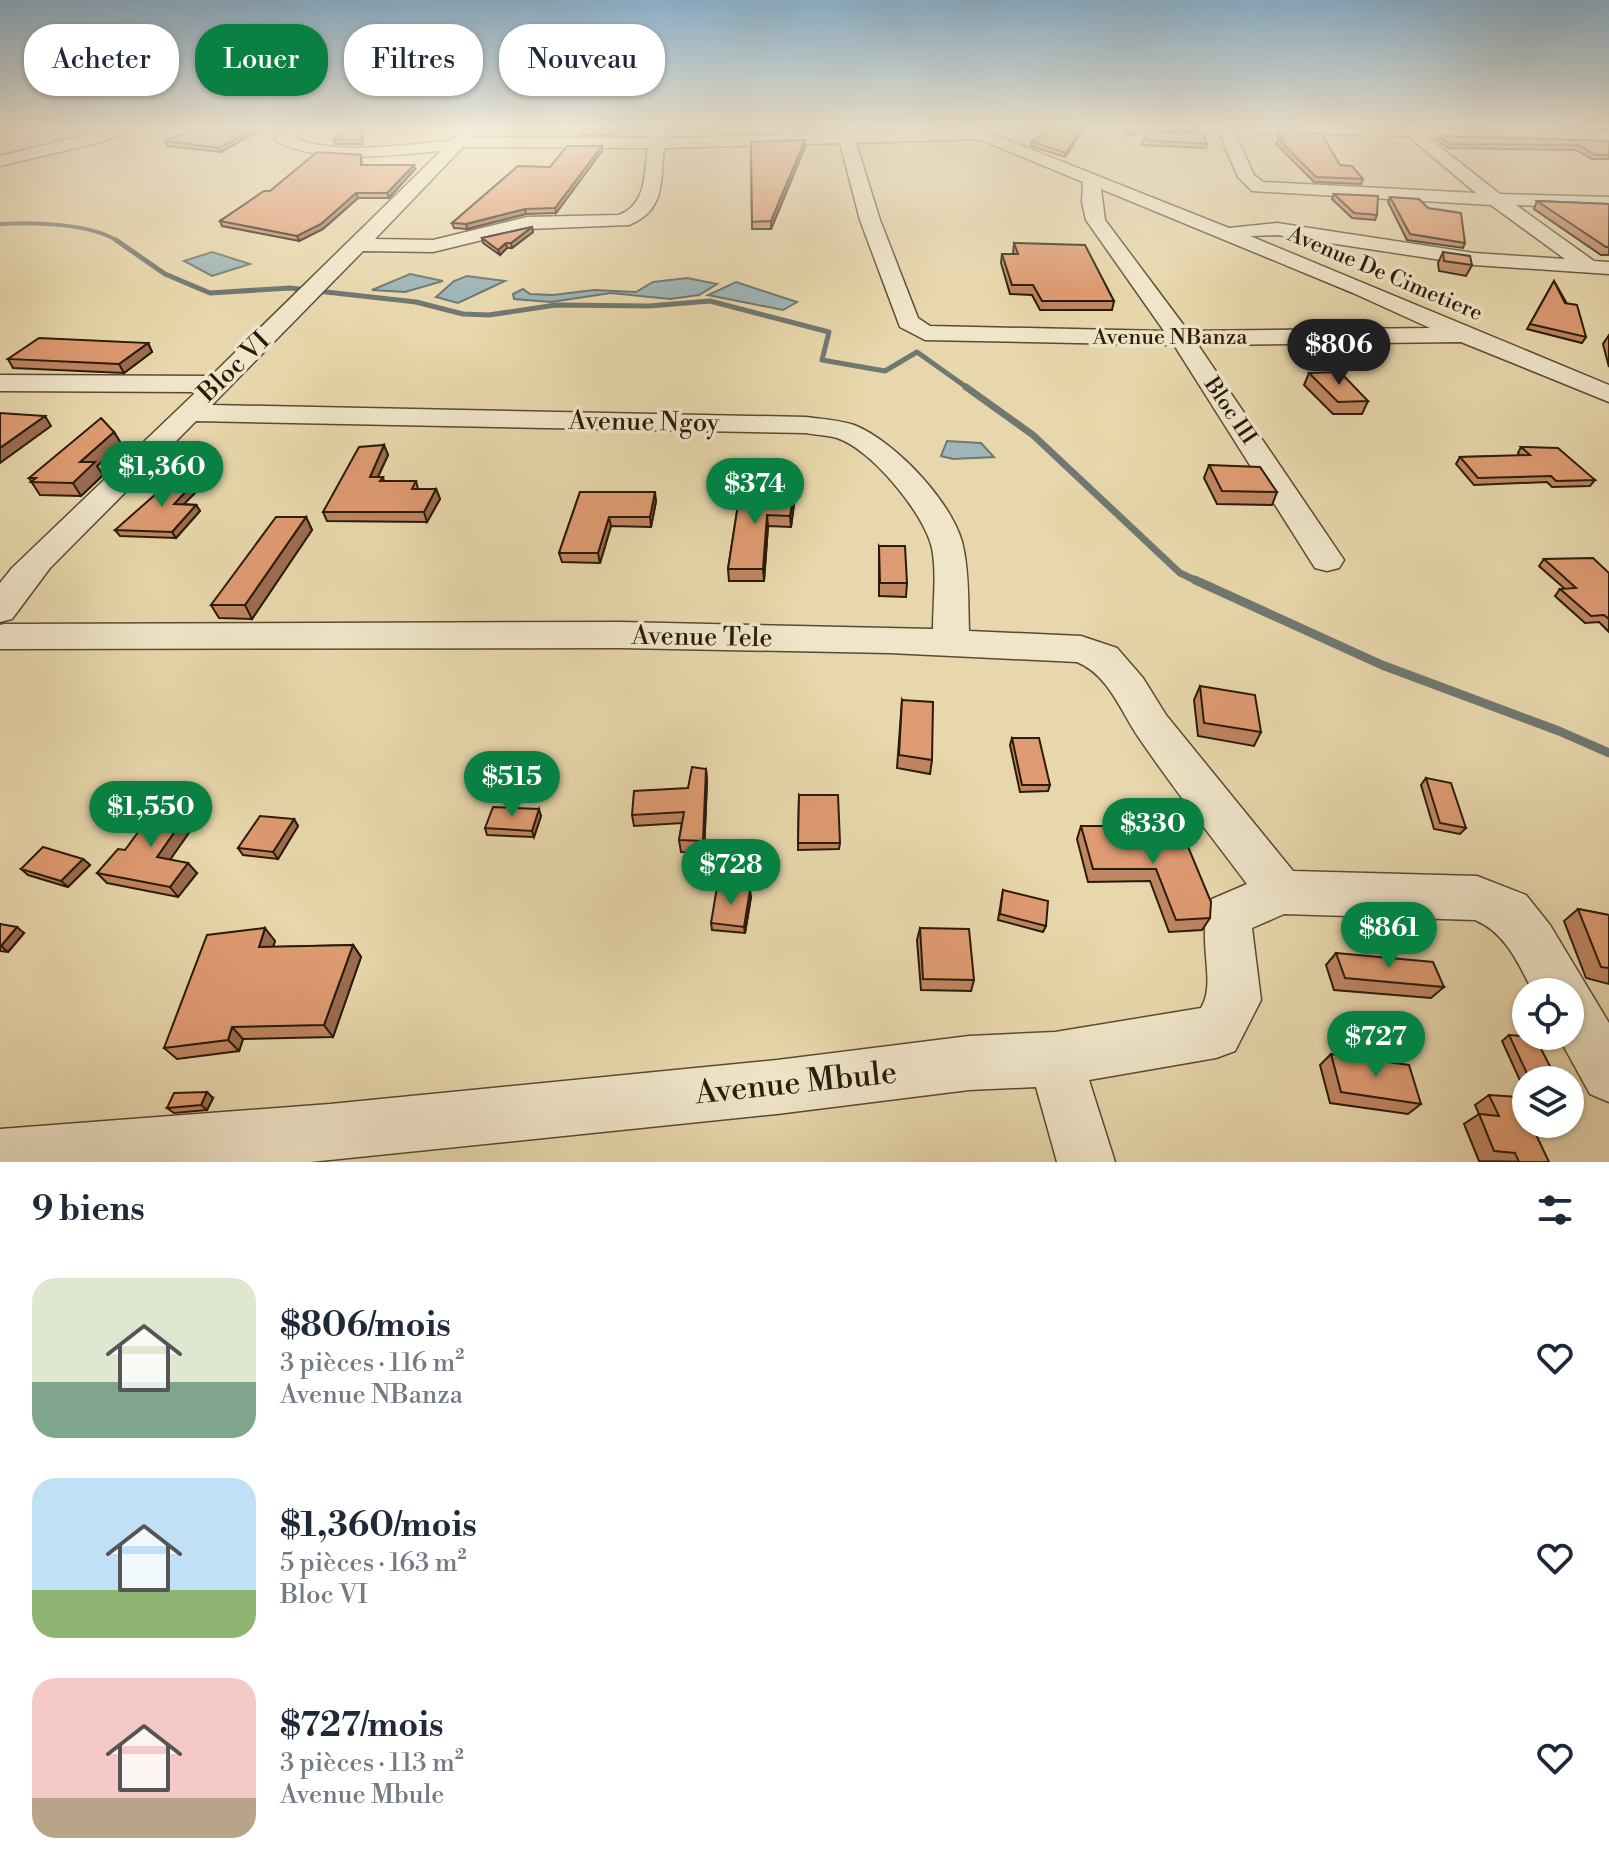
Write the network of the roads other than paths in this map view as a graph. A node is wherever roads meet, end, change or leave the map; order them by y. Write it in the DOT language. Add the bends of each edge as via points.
graph roads {
  1 [pos="418,182"];
  2 [pos="652,182"];
  3 [pos="860,182"];
  4 [pos="1092,182"];
  5 [pos="1253,182"];
  6 [pos="1475,182"];
  7 [pos="1498,200"];
  8 [pos="1609,203"];
  9 [pos="1223,232"];
  10 [pos="361,245"];
  11 [pos="1599,268"];
  12 [pos="1609,283"];
  13 [pos="1464,335"];
  14 [pos="1181,338"];
  15 [pos="0,383"];
  16 [pos="215,384"];
  17 [pos="1609,394"];
  18 [pos="188,413"];
  19 [pos="1327,560"];
  20 [pos="16,567"];
  21 [pos="1,629"];
  22 [pos="952,644"];
  23 [pos="1281,892"];
  24 [pos="1553,978"];
  25 [pos="1584,1031"];
  26 [pos="1055,1059"];
  27 [pos="1609,1075"];
  28 [pos="0,1158"];
  29 [pos="1086,1162"];
  1 -- 10 [label="street, Bloc VI"];
  2 -- 10 [label="street" via="649,201 637,215 622,221 513,225 433,246"];
  3 -- 14 [label="street, Avenue NBanza" via="908,322 925,333"];
  4 -- 9 [label="street, Avenue De Cimetiere"];
  4 -- 14 [label="street, Bloc III" via="1096,220"];
  5 -- 7 [label="street" via="1258,187"];
  6 -- 7 [label="street"];
  7 -- 8 [label="street"];
  7 -- 11 [label="street"];
  9 -- 11 [label="street" via="1277,229 1474,259"];
  9 -- 13 [label="street, Avenue De Cimetiere"];
  10 -- 16 [label="street, Bloc VI"];
  11 -- 12 [label="street"];
  13 -- 14 [label="street, Avenue NBanza"];
  13 -- 17 [label="street, Avenue De Cimetiere"];
  14 -- 19 [label="street, Bloc III"];
  15 -- 16 [label="street"];
  16 -- 18 [label="street, Bloc VI"];
  18 -- 20 [label="street, Bloc VI" via="107,496"];
  18 -- 22 [label="street, Avenue Ngoy" via="806,425 844,431 866,442 932,511 948,548"];
  20 -- 21 [label="street, Bloc VI"];
  21 -- 22 [label="street, Avenue Tele"];
  22 -- 23 [label="street, Avenue Tele" via="1081,649 1104,658"];
  23 -- 24 [label="street, Avenue Mbule" via="1477,898 1509,911"];
  23 -- 26 [label="street, Avenue Mbule" via="1229,915 1235,1000 1216,1032"];
  25 -- 27 [label="street"];
  26 -- 28 [label="street, Avenue Mbule" via="969,1063 330,1132"];
  26 -- 29 [label="street"];
}
